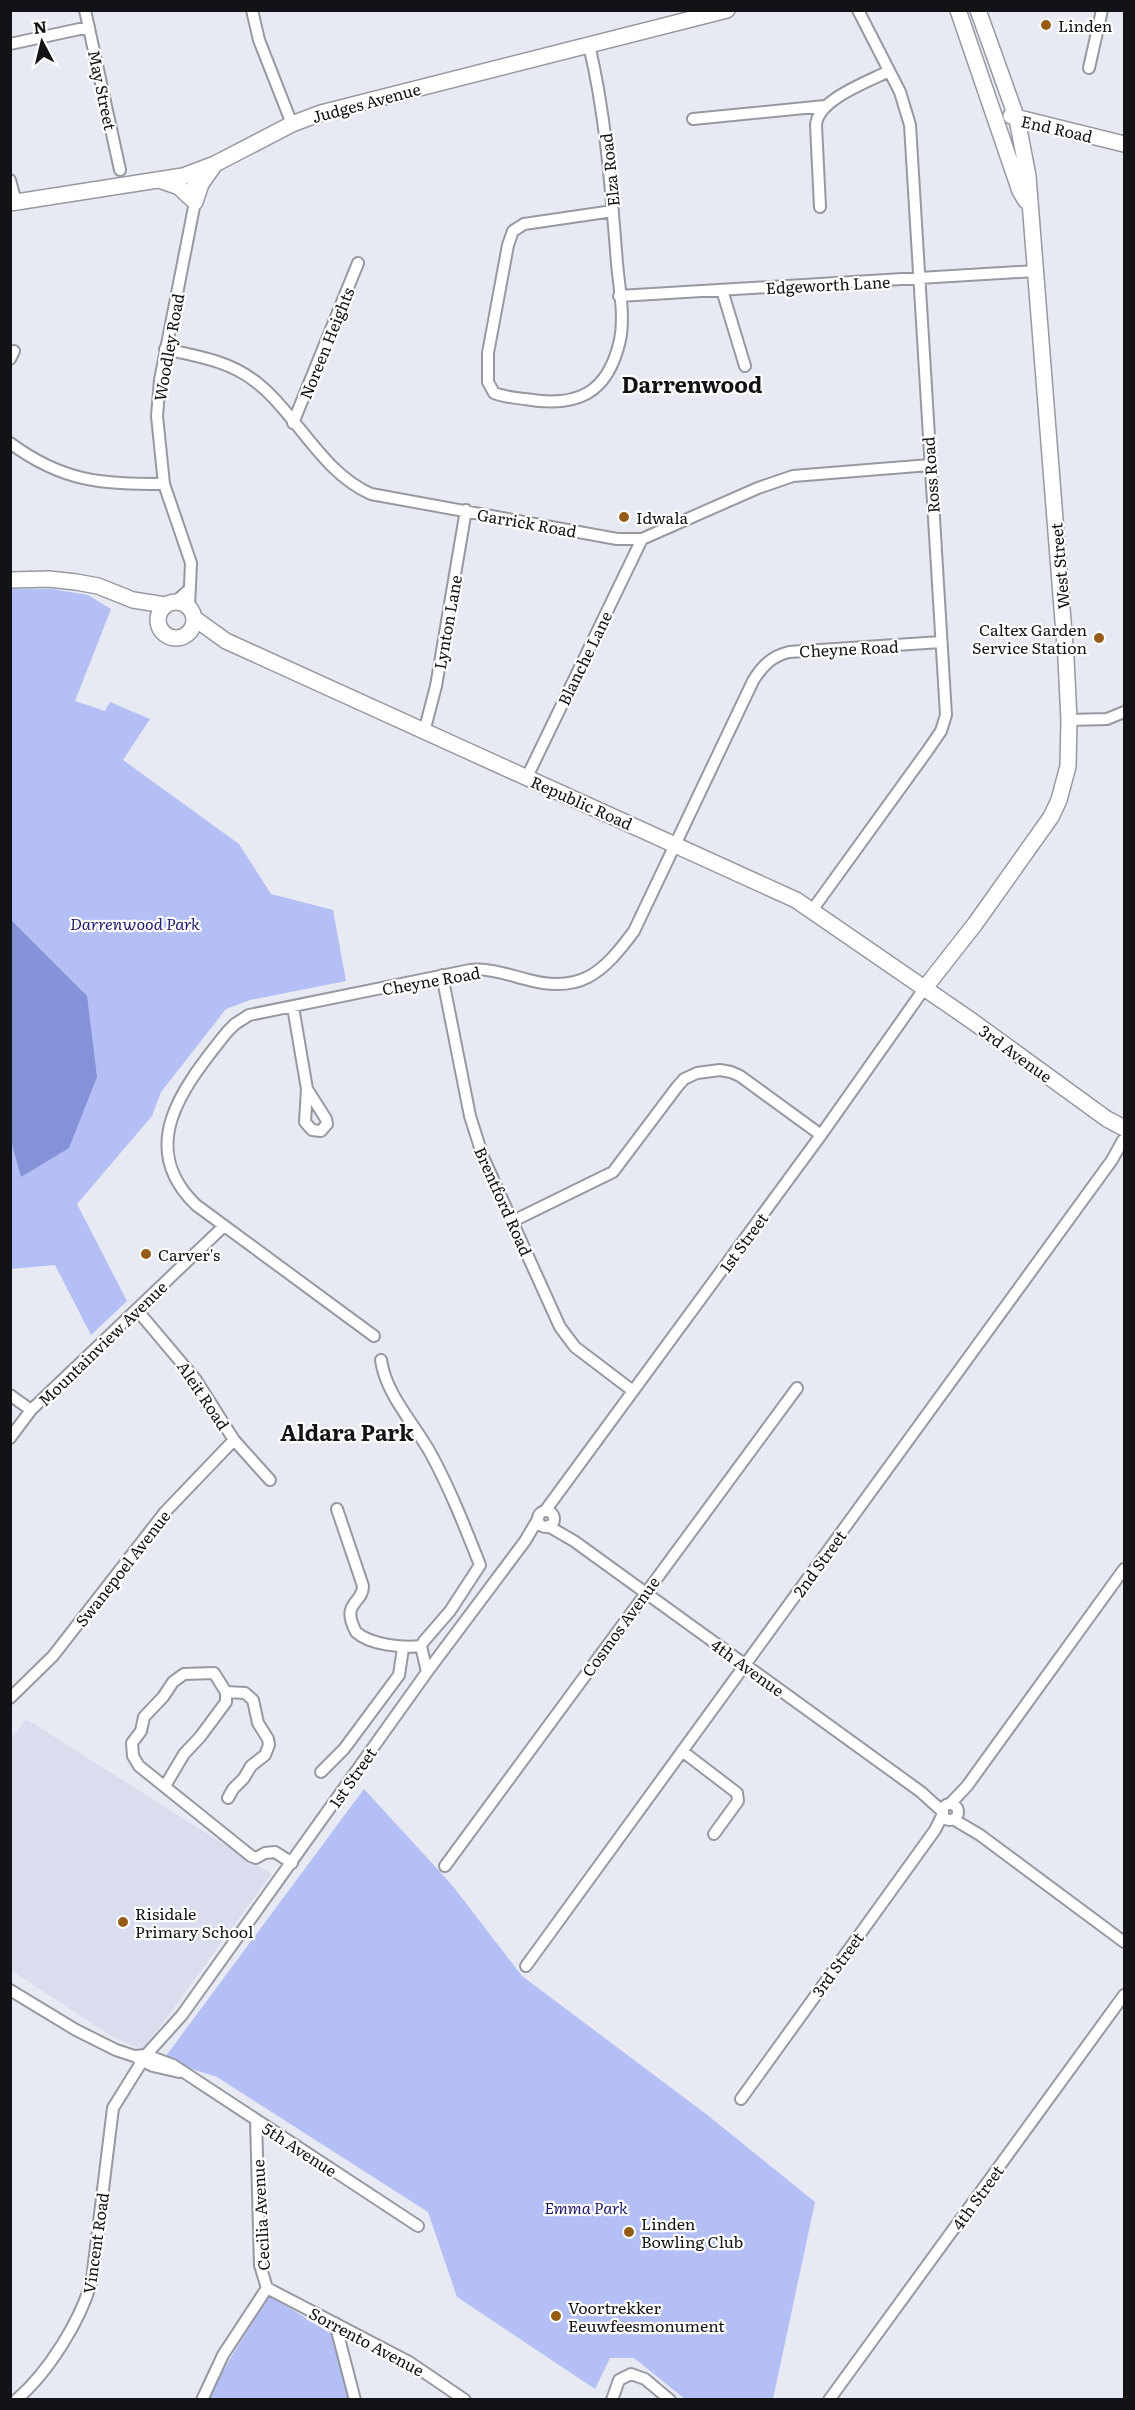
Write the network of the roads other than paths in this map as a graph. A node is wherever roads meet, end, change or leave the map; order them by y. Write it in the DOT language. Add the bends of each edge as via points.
graph roads {
  1 [pos="85,10"];
  2 [pos="252,10"];
  3 [pos="727,10"];
  4 [pos="858,10"];
  5 [pos="958,10"];
  6 [pos="978,10"];
  7 [pos="1102,10"];
  8 [pos="89,27"];
  9 [pos="10,44"];
  10 [pos="589,45"];
  11 [pos="1089,68"];
  12 [pos="890,71"];
  13 [pos="825,106"];
  14 [pos="992,106"];
  15 [pos="693,118"];
  16 [pos="1017,119"];
  17 [pos="292,124"];
  18 [pos="1125,144"];
  19 [pos="215,164"];
  20 [pos="120,170"];
  21 [pos="191,174"];
  22 [pos="10,180"];
  23 [pos="162,181"];
  24 [pos="195,202"];
  25 [pos="13,203"];
  26 [pos="1029,206"];
  27 [pos="820,207"];
  28 [pos="613,211"];
  29 [pos="358,263"];
  30 [pos="1036,271"];
  31 [pos="919,279"];
  32 [pos="722,290"];
  33 [pos="620,296"];
  34 [pos="165,349"];
  35 [pos="745,366"];
  36 [pos="293,423"];
  37 [pos="10,443"];
  38 [pos="930,465"];
  39 [pos="164,484"];
  40 [pos="466,510"];
  41 [pos="642,539"];
  42 [pos="10,580"];
  43 [pos="133,600"];
  44 [pos="181,608"];
  45 [pos="158,622"];
  46 [pos="186,636"];
  47 [pos="225,641"];
  48 [pos="941,642"];
  49 [pos="1125,712"];
  50 [pos="1069,720"];
  51 [pos="424,732"];
  52 [pos="527,777"];
  53 [pos="675,844"];
  54 [pos="813,909"];
  55 [pos="441,975"];
  56 [pos="924,990"];
  57 [pos="293,1007"];
  58 [pos="307,1089"];
  59 [pos="820,1135"];
  60 [pos="1124,1138"];
  61 [pos="513,1221"];
  62 [pos="223,1227"];
  63 [pos="137,1310"];
  64 [pos="374,1336"];
  65 [pos="381,1360"];
  66 [pos="797,1388"];
  67 [pos="633,1391"];
  68 [pos="10,1395"];
  69 [pos="31,1410"];
  70 [pos="10,1438"];
  71 [pos="234,1440"];
  72 [pos="270,1480"];
  73 [pos="336,1509"];
  74 [pos="547,1520"];
  75 [pos="1125,1569"];
  76 [pos="645,1592"];
  77 [pos="421,1646"];
  78 [pos="404,1648"];
  79 [pos="745,1665"];
  80 [pos="427,1672"];
  81 [pos="226,1692"];
  82 [pos="10,1698"];
  83 [pos="682,1751"];
  84 [pos="321,1772"];
  85 [pos="165,1786"];
  86 [pos="228,1798"];
  87 [pos="950,1812"];
  88 [pos="714,1834"];
  89 [pos="292,1863"];
  90 [pos="445,1866"];
  91 [pos="1125,1942"];
  92 [pos="526,1966"];
  93 [pos="10,1990"];
  94 [pos="1125,1995"];
  95 [pos="143,2061"];
  96 [pos="741,2099"];
  97 [pos="256,2120"];
  98 [pos="418,2226"];
  99 [pos="267,2288"];
  100 [pos="335,2323"];
  101 [pos="833,2398"];
  102 [pos="16,2400"];
  103 [pos="202,2400"];
  104 [pos="355,2400"];
  105 [pos="465,2400"];
  106 [pos="612,2400"];
  107 [pos="670,2400"];
  1 -- 8 [label="street, May Street"];
  2 -- 17 [label="street" via="259,40"];
  3 -- 10 [label="main road, Judges Avenue"];
  4 -- 12 [label="street, Ross Road"];
  5 -- 14 [label="main road, West Street"];
  6 -- 16 [label="main road, West Street"];
  7 -- 11 [label="street"];
  8 -- 9 [label="street"];
  8 -- 20 [label="street, May Street"];
  10 -- 17 [label="main road, Judges Avenue" via="321,113"];
  10 -- 28 [label="street, Elza Road" via="604,122"];
  12 -- 13 [label="street"];
  12 -- 31 [label="street, Ross Road" via="910,125"];
  13 -- 15 [label="street"];
  13 -- 27 [label="street" via="816,125"];
  14 -- 16 [label="main road, End Road"];
  14 -- 26 [label="main road, West Street" via="1020,191"];
  16 -- 18 [label="main road, End Road"];
  16 -- 26 [label="main road, West Street" via="1028,176"];
  17 -- 19 [label="main road, Judges Avenue"];
  19 -- 21 [label="main road, Judges Avenue"];
  19 -- 24 [label="main road" via="201,184"];
  21 -- 23 [label="main road, Judges Avenue"];
  21 -- 24 [label="street, Woodley Road"];
  22 -- 25 [label="street"];
  23 -- 24 [label="main road" via="179,187"];
  23 -- 25 [label="main road, Judges Avenue"];
  24 -- 34 [label="street, Woodley Road"];
  26 -- 30 [label="main road, West Street"];
  28 -- 33 [label="street, Elza Road"];
  28 -- 33 [label="street, Elza Road" via="529,223 513,231 488,353 491,389 498,394 552,403 575,399 599,387 620,339"];
  29 -- 36 [label="street, Noreen Heights"];
  30 -- 31 [label="street, Edgeworth Lane"];
  30 -- 50 [label="main road, West Street"];
  31 -- 32 [label="street, Edgeworth Lane"];
  31 -- 38 [label="street, Ross Road"];
  32 -- 33 [label="street, Edgeworth Lane"];
  32 -- 35 [label="street"];
  34 -- 36 [label="street, Garrick Road" via="206,358 243,373 262,387"];
  34 -- 39 [label="street, Woodley Road" via="157,416"];
  36 -- 40 [label="street, Garrick Road" via="360,489"];
  37 -- 39 [label="street" via="35,461 71,477"];
  38 -- 41 [label="street, Garrick Road" via="793,476"];
  38 -- 48 [label="street, Ross Road"];
  39 -- 44 [label="street, Woodley Road" via="191,563 190,589"];
  40 -- 41 [label="street, Garrick Road" via="617,538"];
  40 -- 51 [label="street, Lynton Lane" via="438,675"];
  41 -- 52 [label="street, Blanche Lane"];
  42 -- 43 [label="main road, Republic Road" via="76,582"];
  43 -- 44 [label="main road, Republic Road"];
  43 -- 45 [label="main road, Republic Road"];
  44 -- 45 [label="main road" via="160,611"];
  44 -- 46 [label="main road" via="192,629"];
  44 -- 47 [label="main road, Republic Road"];
  45 -- 46 [label="main road" via="167,636"];
  46 -- 47 [label="main road, Republic Road"];
  47 -- 51 [label="main road, Republic Road"];
  48 -- 53 [label="street, Cheyne Road" via="789,652 768,662 753,681"];
  48 -- 54 [label="street, Ross Road" via="946,715 941,730"];
  49 -- 50 [label="street" via="1107,719"];
  50 -- 56 [label="main road, West Street" via="1068,766 1054,811"];
  51 -- 52 [label="main road, Republic Road"];
  52 -- 53 [label="main road, Republic Road"];
  53 -- 54 [label="main road, Republic Road"];
  53 -- 55 [label="street, Cheyne Road" via="634,931 610,960 585,978 553,985 482,969"];
  54 -- 56 [label="main road, Republic Road"];
  55 -- 57 [label="street, Cheyne Road"];
  55 -- 61 [label="street, Brentford Road" via="474,1131"];
  56 -- 59 [label="street, 1st Street"];
  56 -- 60 [label="main road, 3rd Avenue" via="1107,1119"];
  57 -- 58 [label="street"];
  57 -- 62 [label="street, Cheyne Road" via="249,1015 235,1024 211,1052 173,1111 168,1139 175,1176 187,1197"];
  59 -- 61 [label="street" via="740,1076 720,1070 697,1073 677,1087 613,1172"];
  59 -- 67 [label="street, 1st Street"];
  60 -- 79 [label="street, 2nd Street" via="1112,1160"];
  61 -- 67 [label="street, Brentford Road" via="570,1343"];
  62 -- 63 [label="street, Mountainview Avenue"];
  62 -- 64 [label="street, Cheyne Road"];
  63 -- 69 [label="street, Mountainview Avenue"];
  63 -- 71 [label="street, Aleit Road" via="196,1380"];
  65 -- 77 [label="street" via="388,1386 443,1477 480,1565"];
  66 -- 76 [label="street, Cosmos Avenue"];
  67 -- 74 [label="street, 1st Street" via="560,1493"];
  68 -- 69 [label="street"];
  69 -- 70 [label="street, Mountainview Avenue"];
  71 -- 72 [label="street, Aleit Road"];
  71 -- 82 [label="street, Swanepoel Avenue" via="147,1533 53,1656"];
  73 -- 78 [label="street" via="363,1586 351,1609 354,1627 360,1635"];
  74 -- 76 [label="street, 4th Avenue"];
  74 -- 80 [label="street, 1st Street" via="525,1541"];
  75 -- 87 [label="street, 3rd Street"];
  76 -- 79 [label="street, 4th Avenue"];
  76 -- 90 [label="street, Cosmos Avenue"];
  77 -- 78 [label="street"];
  77 -- 80 [label="street"];
  78 -- 84 [label="street" via="399,1675 344,1749"];
  79 -- 83 [label="street, 2nd Street"];
  79 -- 87 [label="street, 4th Avenue"];
  80 -- 89 [label="street, 1st Street"];
  81 -- 85 [label="street" via="224,1707 184,1754"];
  81 -- 85 [label="street" via="214,1673 184,1674 144,1717 141,1731 132,1743 133,1756 136,1763"];
  81 -- 86 [label="street" via="245,1694 253,1700 269,1745"];
  83 -- 88 [label="street" via="737,1793 738,1801"];
  83 -- 92 [label="street, 2nd Street"];
  85 -- 89 [label="street" via="255,1858 275,1852"];
  87 -- 91 [label="street, 4th Avenue"];
  87 -- 96 [label="street, 3rd Street"];
  89 -- 95 [label="street, 1st Street" via="182,2015"];
  93 -- 95 [label="street, 5th Avenue" via="76,2030"];
  94 -- 101 [label="street, 4th Street"];
  95 -- 97 [label="street, 5th Avenue" via="182,2073"];
  95 -- 102 [label="street, Vincent Road" via="111,2116 86,2301 43,2373"];
  97 -- 98 [label="street, 5th Avenue"];
  97 -- 99 [label="street, Cecilia Avenue" via="260,2265"];
  99 -- 100 [label="street, Sorrento Avenue"];
  99 -- 103 [label="street, Cecilia Avenue" via="223,2355"];
  100 -- 104 [label="street"];
  100 -- 105 [label="street, Sorrento Avenue" via="409,2362"];
  106 -- 107 [label="street" via="619,2380 631,2373 645,2379"];
}
